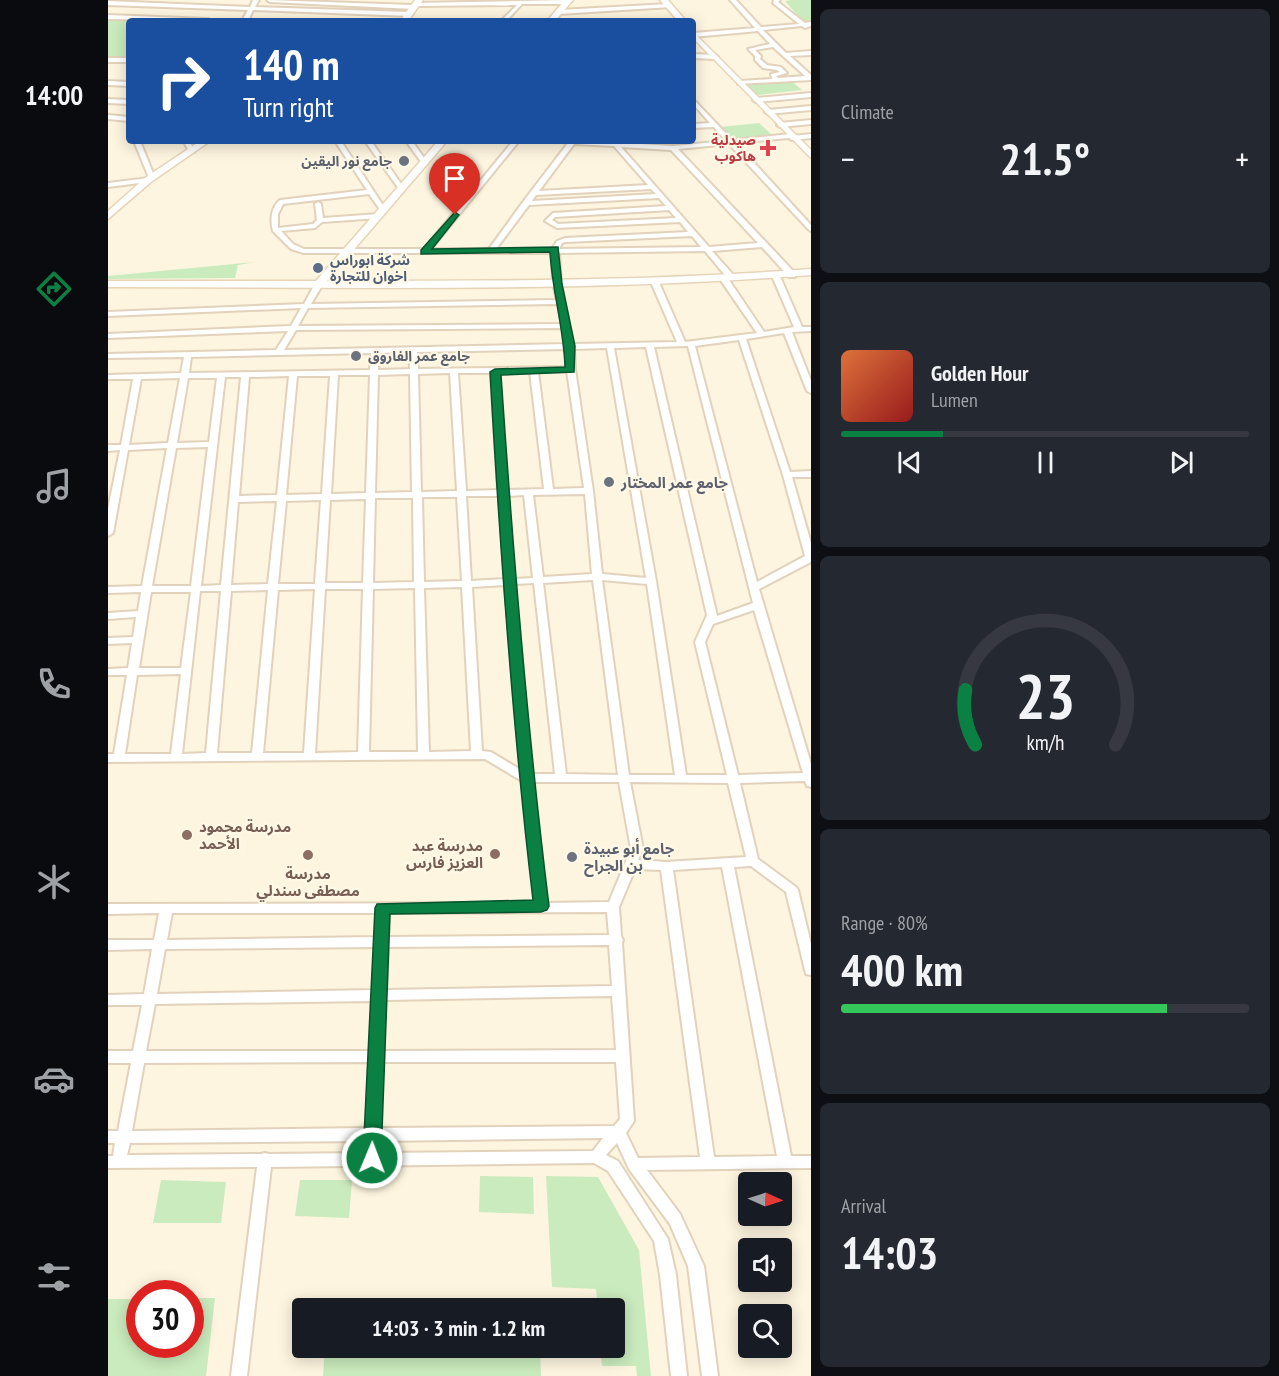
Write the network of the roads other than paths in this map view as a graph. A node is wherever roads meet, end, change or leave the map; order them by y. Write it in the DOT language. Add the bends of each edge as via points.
graph roads {
  1 [pos="256,0"];
  2 [pos="270,0"];
  3 [pos="733,0"];
  4 [pos="777,0"];
  5 [pos="568,1"];
  6 [pos="150,2"];
  7 [pos="667,2"];
  8 [pos="108,3"];
  9 [pos="521,3"];
  10 [pos="252,8"];
  11 [pos="413,9"];
  12 [pos="108,10"];
  13 [pos="143,11"];
  14 [pos="559,12"];
  15 [pos="249,15"];
  16 [pos="108,17"];
  17 [pos="137,18"];
  18 [pos="247,18"];
  19 [pos="318,18"];
  20 [pos="507,18"];
  21 [pos="554,18"];
  22 [pos="680,18"];
  23 [pos="811,24"];
  24 [pos="804,25"];
  25 [pos="760,29"];
  26 [pos="811,31"];
  27 [pos="696,34"];
  28 [pos="696,37"];
  29 [pos="774,45"];
  30 [pos="811,53"];
  31 [pos="785,55"];
  32 [pos="696,56"];
  33 [pos="716,57"];
  34 [pos="108,60"];
  35 [pos="126,60"];
  36 [pos="811,66"];
  37 [pos="797,67"];
  38 [pos="811,78"];
  39 [pos="776,80"];
  40 [pos="108,83"];
  41 [pos="740,83"];
  42 [pos="126,84"];
  43 [pos="811,95"];
  44 [pos="756,100"];
  45 [pos="108,101"];
  46 [pos="126,102"];
  47 [pos="696,106"];
  48 [pos="811,108"];
  49 [pos="768,112"];
  50 [pos="108,117"];
  51 [pos="126,119"];
  52 [pos="811,122"];
  53 [pos="714,125"];
  54 [pos="780,125"];
  55 [pos="696,126"];
  56 [pos="811,136"];
  57 [pos="791,137"];
  58 [pos="729,142"];
  59 [pos="138,144"];
  60 [pos="188,144"];
  61 [pos="202,144"];
  62 [pos="340,144"];
  63 [pos="370,144"];
  64 [pos="411,144"];
  65 [pos="441,144"];
  66 [pos="514,144"];
  67 [pos="571,144"];
  68 [pos="594,144"];
  69 [pos="617,146"];
  70 [pos="673,148"];
  71 [pos="192,151"];
  72 [pos="811,155"];
  73 [pos="424,162"];
  74 [pos="150,179"];
  75 [pos="108,184"];
  76 [pos="653,187"];
  77 [pos="401,188"];
  78 [pos="371,192"];
  79 [pos="535,193"];
  80 [pos="662,196"];
  81 [pos="525,203"];
  82 [pos="318,204"];
  83 [pos="672,208"];
  84 [pos="381,213"];
  85 [pos="108,216"];
  86 [pos="320,220"];
  87 [pos="682,220"];
  88 [pos="811,229"];
  89 [pos="275,230"];
  90 [pos="694,234"];
  91 [pos="764,245"];
  92 [pos="555,249"];
  93 [pos="709,249"];
  94 [pos="491,251"];
  95 [pos="348,252"];
  96 [pos="424,252"];
  97 [pos="811,272"];
  98 [pos="792,275"];
  99 [pos="776,276"];
  100 [pos="728,278"];
  101 [pos="654,280"];
  102 [pos="108,284"];
  103 [pos="319,284"];
  104 [pos="557,284"];
  105 [pos="560,302"];
  106 [pos="308,306"];
  107 [pos="108,314"];
  108 [pos="565,326"];
  109 [pos="294,328"];
  110 [pos="799,329"];
  111 [pos="811,329"];
  112 [pos="787,330"];
  113 [pos="762,334"];
  114 [pos="108,336"];
  115 [pos="742,338"];
  116 [pos="686,344"];
  117 [pos="610,345"];
  118 [pos="649,345"];
  119 [pos="570,346"];
  120 [pos="414,349"];
  121 [pos="375,350"];
  122 [pos="279,352"];
  123 [pos="188,354"];
  124 [pos="108,356"];
  125 [pos="534,369"];
  126 [pos="571,369"];
  127 [pos="375,371"];
  128 [pos="334,372"];
  129 [pos="414,372"];
  130 [pos="454,372"];
  131 [pos="495,372"];
  132 [pos="293,373"];
  133 [pos="221,374"];
  134 [pos="245,374"];
  135 [pos="184,375"];
  136 [pos="138,376"];
  137 [pos="108,377"];
  138 [pos="811,392"];
  139 [pos="212,444"];
  140 [pos="172,445"];
  141 [pos="108,447"];
  142 [pos="124,447"];
  143 [pos="811,474"];
  144 [pos="787,475"];
  145 [pos="589,491"];
  146 [pos="549,492"];
  147 [pos="502,493"];
  148 [pos="528,493"];
  149 [pos="462,494"];
  150 [pos="417,496"];
  151 [pos="370,497"];
  152 [pos="325,498"];
  153 [pos="281,499"];
  154 [pos="233,500"];
  155 [pos="108,533"];
  156 [pos="809,545"];
  157 [pos="811,558"];
  158 [pos="597,577"];
  159 [pos="651,580"];
  160 [pos="538,581"];
  161 [pos="508,583"];
  162 [pos="467,584"];
  163 [pos="419,585"];
  164 [pos="368,586"];
  165 [pos="319,587"];
  166 [pos="272,588"];
  167 [pos="754,588"];
  168 [pos="147,589"];
  169 [pos="225,589"];
  170 [pos="108,590"];
  171 [pos="195,590"];
  172 [pos="758,605"];
  173 [pos="142,614"];
  174 [pos="108,616"];
  175 [pos="709,622"];
  176 [pos="139,640"];
  177 [pos="108,641"];
  178 [pos="133,671"];
  179 [pos="185,671"];
  180 [pos="108,672"];
  181 [pos="424,755"];
  182 [pos="477,755"];
  183 [pos="363,756"];
  184 [pos="257,757"];
  185 [pos="309,757"];
  186 [pos="114,758"];
  187 [pos="176,758"];
  188 [pos="211,758"];
  189 [pos="526,778"];
  190 [pos="561,779"];
  191 [pos="624,779"];
  192 [pos="681,779"];
  193 [pos="732,779"];
  194 [pos="810,779"];
  195 [pos="753,861"];
  196 [pos="727,862"];
  197 [pos="630,864"];
  198 [pos="666,866"];
  199 [pos="541,906"];
  200 [pos="613,907"];
  201 [pos="383,908"];
  202 [pos="108,909"];
  203 [pos="166,910"];
  204 [pos="617,940"];
  205 [pos="380,943"];
  206 [pos="159,944"];
  207 [pos="108,945"];
  208 [pos="811,970"];
  209 [pos="619,991"];
  210 [pos="378,996"];
  211 [pos="108,1000"];
  212 [pos="148,1000"];
  213 [pos="376,1056"];
  214 [pos="623,1056"];
  215 [pos="108,1057"];
  216 [pos="138,1057"];
  217 [pos="618,1132"];
  218 [pos="372,1134"];
  219 [pos="116,1137"];
  220 [pos="596,1157"];
  221 [pos="372,1158"];
  222 [pos="265,1159"];
  223 [pos="113,1162"];
  224 [pos="785,1162"];
  225 [pos="811,1162"];
  226 [pos="634,1164"];
  227 [pos="708,1164"];
  228 [pos="239,1376"];
  229 [pos="679,1376"];
  230 [pos="710,1376"];
  1 -- 10 [label="street"];
  2 -- 11 [label="street"];
  3 -- 25 [label="street"];
  4 -- 24 [label="street"];
  5 -- 9 [label="street"];
  5 -- 14 [label="main road"];
  6 -- 8 [label="street"];
  6 -- 10 [label="street"];
  6 -- 13 [label="street"];
  7 -- 14 [label="street"];
  7 -- 22 [label="main road"];
  9 -- 11 [label="street"];
  9 -- 20 [label="street"];
  10 -- 11 [label="street"];
  10 -- 15 [label="street"];
  12 -- 13 [label="street"];
  13 -- 15 [label="street"];
  13 -- 17 [label="street"];
  14 -- 21 [label="main road"];
  15 -- 18 [label="street"];
  15 -- 19 [label="street"];
  16 -- 17 [label="street"];
  23 -- 24 [label="street"];
  24 -- 25 [label="street"];
  24 -- 26 [label="street"];
  25 -- 27 [label="street"];
  25 -- 29 [label="street"];
  28 -- 33 [label="main road"];
  29 -- 31 [label="street"];
  29 -- 39 [label="street" via="751,49 765,67 779,68 784,73 773,75"];
  30 -- 31 [label="street"];
  31 -- 37 [label="street"];
  32 -- 33 [label="street"];
  33 -- 41 [label="main road"];
  34 -- 35 [label="street"];
  36 -- 37 [label="street"];
  37 -- 38 [label="street"];
  38 -- 39 [label="street"];
  39 -- 41 [label="street"];
  40 -- 42 [label="street"];
  41 -- 44 [label="main road"];
  43 -- 44 [label="street"];
  44 -- 49 [label="main road"];
  45 -- 46 [label="street"];
  47 -- 53 [label="street"];
  48 -- 49 [label="street"];
  49 -- 54 [label="main road"];
  50 -- 51 [label="street"];
  52 -- 54 [label="street"];
  53 -- 55 [label="street"];
  53 -- 58 [label="street"];
  54 -- 57 [label="main road"];
  56 -- 57 [label="street"];
  57 -- 58 [label="street"];
  57 -- 72 [label="main road"];
  58 -- 70 [label="street"];
  58 -- 88 [label="street"];
  59 -- 74 [label="street"];
  60 -- 71 [label="street"];
  61 -- 71 [label="main road"];
  62 -- 78 [label="street"];
  63 -- 77 [label="street"];
  64 -- 73 [label="street"];
  65 -- 73 [label="main road"];
  66 -- 96 [label="street"];
  67 -- 79 [label="street"];
  68 -- 69 [label="street"];
  69 -- 70 [label="street"];
  69 -- 76 [label="street"];
  70 -- 91 [label="street"];
  71 -- 74 [label="main road"];
  73 -- 77 [label="main road"];
  74 -- 75 [label="street"];
  74 -- 85 [label="main road"];
  76 -- 79 [label="street"];
  76 -- 80 [label="street"];
  77 -- 84 [label="main road"];
  78 -- 84 [label="street"];
  78 -- 89 [label="street" via="280,202"];
  79 -- 81 [label="street"];
  80 -- 81 [label="street"];
  80 -- 83 [label="street"];
  81 -- 94 [label="street"];
  82 -- 86 [label="street"];
  83 -- 87 [label="street"];
  83 -- 87 [label="street" via="553,215 548,222 557,226"];
  84 -- 86 [label="street"];
  84 -- 95 [label="main road"];
  86 -- 89 [label="street" via="307,228"];
  87 -- 90 [label="street"];
  89 -- 95 [label="street" via="285,236 293,249"];
  90 -- 92 [label="street" via="565,240"];
  90 -- 93 [label="street"];
  91 -- 93 [label="street"];
  91 -- 98 [label="street"];
  92 -- 93 [label="street"];
  92 -- 94 [label="street"];
  92 -- 104 [label="street"];
  93 -- 100 [label="street"];
  94 -- 96 [label="street"];
  95 -- 96 [label="street"];
  95 -- 103 [label="main road"];
  97 -- 98 [label="main road"];
  98 -- 99 [label="main road"];
  99 -- 100 [label="main road"];
  99 -- 110 [label="street"];
  100 -- 101 [label="main road"];
  100 -- 113 [label="street"];
  101 -- 104 [label="main road"];
  101 -- 116 [label="street"];
  102 -- 103 [label="main road"];
  103 -- 104 [label="main road"];
  103 -- 106 [label="street"];
  104 -- 105 [label="street"];
  105 -- 106 [label="street"];
  105 -- 108 [label="street"];
  106 -- 107 [label="street"];
  106 -- 109 [label="street"];
  108 -- 109 [label="street"];
  108 -- 119 [label="street"];
  109 -- 114 [label="street"];
  109 -- 122 [label="street"];
  110 -- 111 [label="street"];
  110 -- 112 [label="street"];
  112 -- 113 [label="street"];
  112 -- 138 [label="street"];
  113 -- 115 [label="street"];
  115 -- 116 [label="street"];
  115 -- 144 [label="street"];
  116 -- 118 [label="street"];
  116 -- 167 [label="street"];
  117 -- 118 [label="street"];
  117 -- 119 [label="street"];
  117 -- 159 [label="street"];
  118 -- 175 [label="street" via="712,615"];
  119 -- 120 [label="street"];
  119 -- 126 [label="street"];
  120 -- 121 [label="street"];
  120 -- 129 [label="street"];
  121 -- 122 [label="street"];
  121 -- 127 [label="street"];
  122 -- 123 [label="street"];
  123 -- 124 [label="street"];
  123 -- 135 [label="street"];
  125 -- 126 [label="street"];
  125 -- 131 [label="street"];
  125 -- 146 [label="street"];
  126 -- 145 [label="street"];
  127 -- 128 [label="street"];
  127 -- 129 [label="street"];
  127 -- 151 [label="street"];
  128 -- 132 [label="street"];
  128 -- 152 [label="street"];
  129 -- 130 [label="street"];
  129 -- 150 [label="street"];
  130 -- 131 [label="street"];
  130 -- 149 [label="street"];
  131 -- 147 [label="street"];
  132 -- 134 [label="street"];
  132 -- 153 [label="street"];
  133 -- 134 [label="street"];
  133 -- 135 [label="street"];
  133 -- 139 [label="street"];
  134 -- 154 [label="street"];
  135 -- 136 [label="street"];
  135 -- 140 [label="street"];
  136 -- 137 [label="street"];
  136 -- 142 [label="street"];
  139 -- 140 [label="street"];
  139 -- 171 [label="street"];
  140 -- 142 [label="street"];
  140 -- 168 [label="street"];
  141 -- 142 [label="street"];
  142 -- 155 [label="street"];
  143 -- 144 [label="street"];
  144 -- 156 [label="street"];
  145 -- 146 [label="street"];
  145 -- 158 [label="street"];
  146 -- 148 [label="street"];
  147 -- 148 [label="street"];
  147 -- 149 [label="street"];
  147 -- 161 [label="street"];
  148 -- 160 [label="street"];
  149 -- 150 [label="street"];
  149 -- 162 [label="street"];
  150 -- 151 [label="street"];
  150 -- 163 [label="street"];
  151 -- 152 [label="street"];
  151 -- 164 [label="street"];
  152 -- 153 [label="street"];
  152 -- 165 [label="street"];
  153 -- 154 [label="street"];
  153 -- 166 [label="street"];
  154 -- 169 [label="street"];
  156 -- 157 [label="street"];
  157 -- 167 [label="street"];
  158 -- 159 [label="street"];
  158 -- 160 [label="street"];
  158 -- 191 [label="street"];
  159 -- 192 [label="street"];
  160 -- 161 [label="street"];
  160 -- 190 [label="street"];
  161 -- 162 [label="street"];
  161 -- 189 [label="street"];
  162 -- 163 [label="street"];
  162 -- 182 [label="street"];
  163 -- 164 [label="street"];
  163 -- 181 [label="street"];
  164 -- 165 [label="street"];
  164 -- 183 [label="street"];
  165 -- 166 [label="street"];
  165 -- 185 [label="street"];
  166 -- 169 [label="street"];
  166 -- 184 [label="street"];
  167 -- 172 [label="street"];
  168 -- 170 [label="street"];
  168 -- 171 [label="street"];
  168 -- 173 [label="street"];
  169 -- 171 [label="street"];
  169 -- 188 [label="street"];
  171 -- 179 [label="street"];
  172 -- 175 [label="street"];
  172 -- 194 [label="street"];
  173 -- 174 [label="street"];
  173 -- 176 [label="street"];
  175 -- 193 [label="street" via="700,642"];
  176 -- 177 [label="street"];
  176 -- 178 [label="street"];
  178 -- 179 [label="street"];
  178 -- 180 [label="street"];
  178 -- 186 [label="street"];
  179 -- 187 [label="street"];
  181 -- 182 [label="street"];
  181 -- 183 [label="street"];
  182 -- 189 [label="street" via="487,755"];
  183 -- 185 [label="street"];
  184 -- 185 [label="street"];
  184 -- 188 [label="street"];
  186 -- 187 [label="street"];
  187 -- 188 [label="street"];
  189 -- 190 [label="street"];
  189 -- 199 [label="street"];
  190 -- 191 [label="street"];
  191 -- 192 [label="street"];
  191 -- 197 [label="street" via="638,849"];
  192 -- 193 [label="street"];
  193 -- 194 [label="street"];
  193 -- 195 [label="street"];
  195 -- 196 [label="street"];
  195 -- 208 [label="street" via="792,890"];
  196 -- 198 [label="street"];
  196 -- 224 [label="street"];
  197 -- 198 [label="street"];
  197 -- 200 [label="street"];
  198 -- 227 [label="street"];
  199 -- 200 [label="street"];
  199 -- 201 [label="street"];
  200 -- 204 [label="street"];
  201 -- 203 [label="street"];
  201 -- 205 [label="street"];
  202 -- 203 [label="street"];
  203 -- 206 [label="street"];
  204 -- 205 [label="street"];
  204 -- 209 [label="street"];
  205 -- 206 [label="street"];
  205 -- 210 [label="street"];
  206 -- 207 [label="street"];
  206 -- 212 [label="street"];
  209 -- 210 [label="street"];
  209 -- 214 [label="street"];
  210 -- 212 [label="street"];
  210 -- 213 [label="street"];
  211 -- 212 [label="street"];
  212 -- 216 [label="street"];
  213 -- 214 [label="street"];
  213 -- 216 [label="street"];
  213 -- 218 [label="street"];
  214 -- 217 [label="street" via="627,1121"];
  215 -- 216 [label="street"];
  216 -- 219 [label="street"];
  217 -- 218 [label="street"];
  217 -- 220 [label="street"];
  217 -- 226 [label="street"];
  218 -- 219 [label="street"];
  218 -- 221 [label="street"];
  219 -- 223 [label="street"];
  220 -- 221 [label="street"];
  220 -- 229 [label="street" via="613,1166 661,1239"];
  221 -- 222 [label="street"];
  222 -- 223 [label="street"];
  222 -- 228 [label="street"];
  224 -- 225 [label="street"];
  224 -- 227 [label="street"];
  226 -- 227 [label="street"];
  226 -- 230 [label="street" via="675,1219 696,1266"];
}
